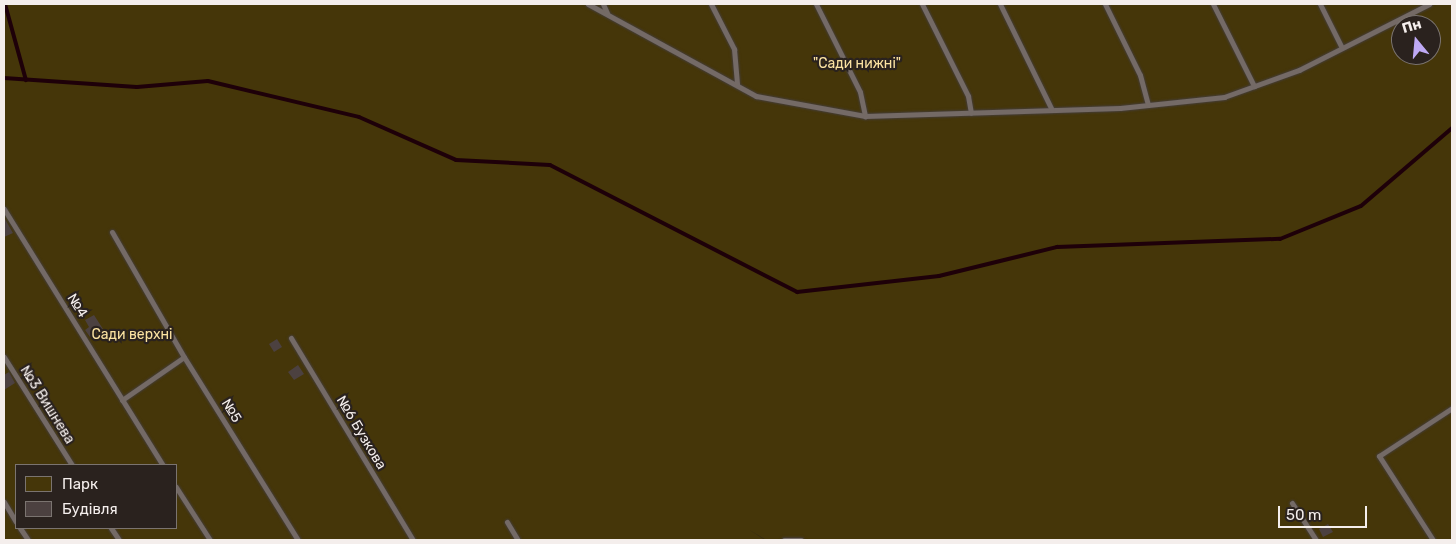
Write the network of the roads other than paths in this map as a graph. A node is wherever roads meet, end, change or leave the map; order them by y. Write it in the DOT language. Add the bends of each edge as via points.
graph roads {
  1 [pos="588,4"];
  2 [pos="603,4"];
  3 [pos="711,4"];
  4 [pos="816,4"];
  5 [pos="922,4"];
  6 [pos="1000,4"];
  7 [pos="1105,4"];
  8 [pos="1213,4"];
  9 [pos="1320,4"];
  10 [pos="1429,4"];
  11 [pos="608,13"];
  12 [pos="1342,48"];
  13 [pos="737,85"];
  14 [pos="1254,86"];
  15 [pos="1148,105"];
  16 [pos="1052,110"];
  17 [pos="971,113"];
  18 [pos="865,116"];
  19 [pos="4,210"];
  20 [pos="112,232"];
  21 [pos="291,338"];
  22 [pos="4,357"];
  23 [pos="184,357"];
  24 [pos="122,400"];
  25 [pos="1452,408"];
  26 [pos="71,464"];
  27 [pos="162,464"];
  28 [pos="178,490"];
  29 [pos="4,502"];
  30 [pos="1292,503"];
  31 [pos="15,520"];
  32 [pos="507,522"];
  33 [pos="21,529"];
  34 [pos="112,529"];
  35 [pos="28,540"];
  36 [pos="119,540"];
  37 [pos="210,540"];
  38 [pos="298,540"];
  39 [pos="413,540"];
  40 [pos="518,540"];
  41 [pos="784,540"];
  42 [pos="801,540"];
  43 [pos="1316,540"];
  44 [pos="1434,540"];
  1 -- 11 [label="lane"];
  2 -- 11 [label="lane"];
  3 -- 13 [label="lane" via="734,50"];
  4 -- 18 [label="lane" via="860,92"];
  5 -- 17 [label="lane" via="968,96"];
  6 -- 16 [label="lane"];
  7 -- 15 [label="lane" via="1140,75"];
  8 -- 14 [label="lane"];
  9 -- 12 [label="lane"];
  10 -- 12 [label="lane"];
  11 -- 13 [label="lane"];
  12 -- 14 [label="lane" via="1299,70"];
  13 -- 18 [label="lane" via="756,96"];
  14 -- 15 [label="lane" via="1224,97"];
  15 -- 16 [label="lane"];
  16 -- 17 [label="lane"];
  17 -- 18 [label="lane"];
  19 -- 24 [label="lane, №4"];
  20 -- 23 [label="lane, №5"];
  21 -- 39 [label="lane, №6 Бузкова"];
  22 -- 26 [label="lane, №3 Вишнева"];
  23 -- 24 [label="lane"];
  23 -- 38 [label="lane, №5"];
  24 -- 27 [label="lane, №4"];
  25 -- 44 [label="lane" via="1379,456"];
  28 -- 37 [label="lane"];
  29 -- 31 [label="lane"];
  30 -- 43 [label="lane"];
  32 -- 40 [label="lane"];
  33 -- 35 [label="lane"];
  34 -- 36 [label="lane"];
  41 -- 42 [label="lane"];
}
